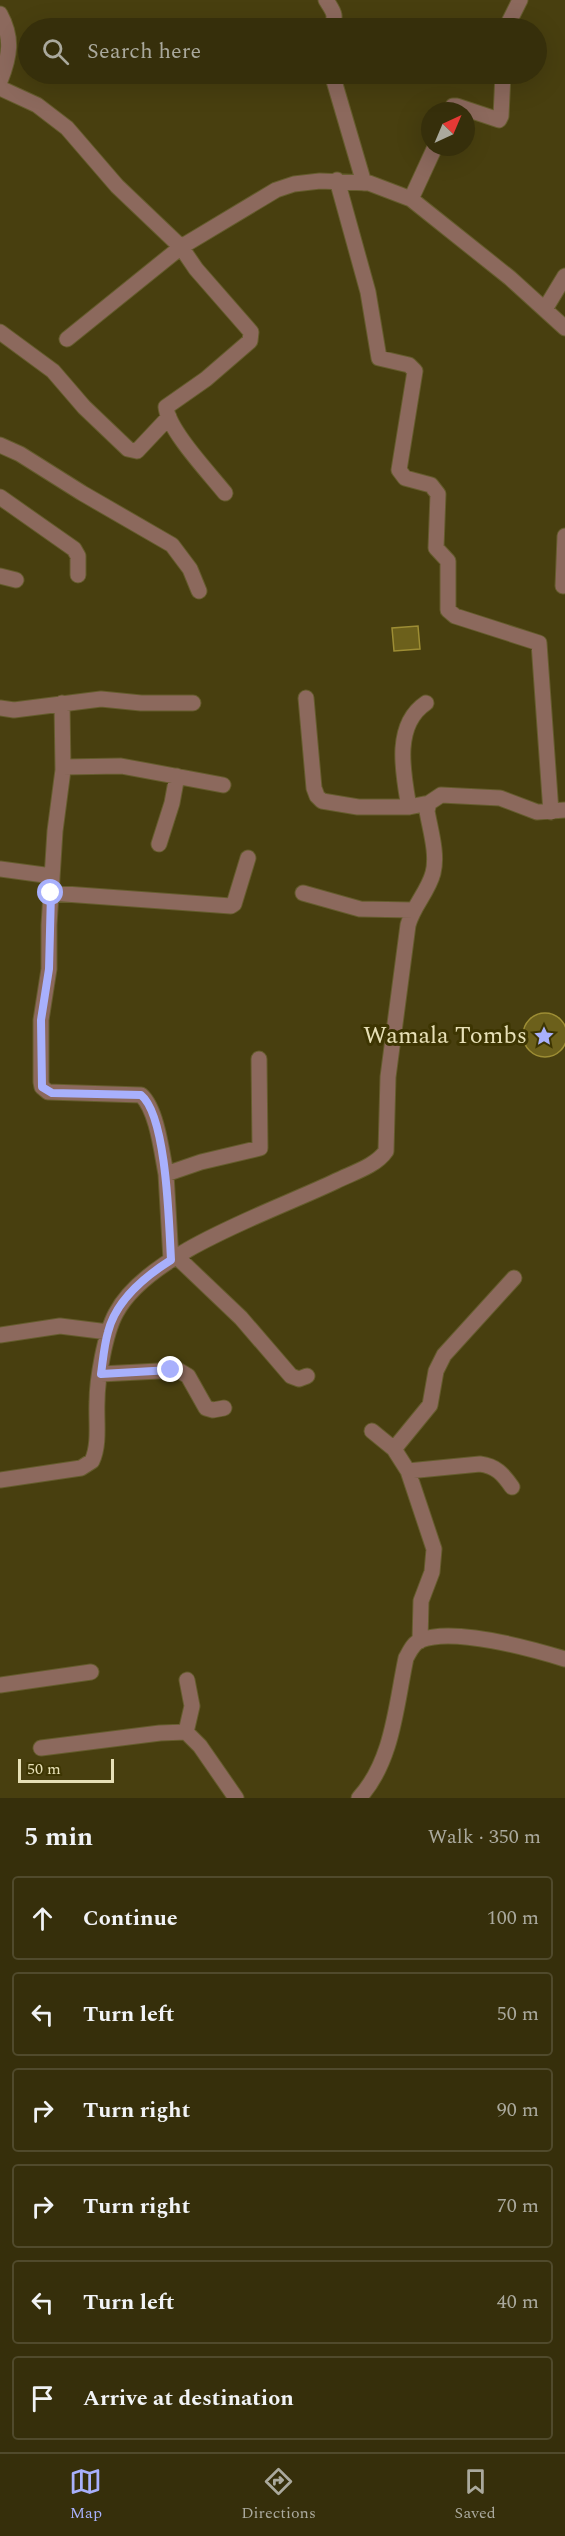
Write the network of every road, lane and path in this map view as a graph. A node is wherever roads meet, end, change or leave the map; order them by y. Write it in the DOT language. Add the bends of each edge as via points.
graph roads {
  1 [pos="326,0"];
  2 [pos="520,0"];
  3 [pos="0,14"];
  4 [pos="335,18"];
  5 [pos="511,18"];
  6 [pos="0,81"];
  7 [pos="335,84"];
  8 [pos="503,84"];
  9 [pos="0,88"];
  10 [pos="475,112"];
  11 [pos="431,156"];
  12 [pos="337,180"];
  13 [pos="364,183"];
  14 [pos="411,199"];
  15 [pos="181,247"];
  16 [pos="565,276"];
  17 [pos="545,309"];
  18 [pos="565,328"];
  19 [pos="0,332"];
  20 [pos="67,339"];
  21 [pos="169,417"];
  22 [pos="0,445"];
  23 [pos="225,493"];
  24 [pos="0,497"];
  25 [pos="565,536"];
  26 [pos="78,575"];
  27 [pos="0,576"];
  28 [pos="16,580"];
  29 [pos="563,586"];
  30 [pos="199,591"];
  31 [pos="306,698"];
  32 [pos="62,703"];
  33 [pos="193,703"];
  34 [pos="426,704"];
  35 [pos="0,708"];
  36 [pos="63,767"];
  37 [pos="177,776"];
  38 [pos="223,785"];
  39 [pos="429,802"];
  40 [pos="409,807"];
  41 [pos="558,811"];
  42 [pos="159,844"];
  43 [pos="248,858"];
  44 [pos="0,870"];
  45 [pos="52,876"];
  46 [pos="51,893"];
  47 [pos="303,893"];
  48 [pos="413,910"];
  49 [pos="259,1059"];
  50 [pos="166,1174"];
  51 [pos="174,1258"];
  52 [pos="514,1278"];
  53 [pos="108,1332"];
  54 [pos="0,1335"];
  55 [pos="101,1374"];
  56 [pos="307,1376"];
  57 [pos="224,1408"];
  58 [pos="372,1431"];
  59 [pos="394,1449"];
  60 [pos="408,1471"];
  61 [pos="0,1480"];
  62 [pos="512,1486"];
  63 [pos="420,1641"];
  64 [pos="565,1659"];
  65 [pos="92,1672"];
  66 [pos="187,1680"];
  67 [pos="0,1685"];
  68 [pos="186,1732"];
  69 [pos="41,1748"];
  70 [pos="236,1798"];
  71 [pos="359,1798"];
  1 -- 4 [label="street"];
  2 -- 5 [label="street"];
  3 -- 6 [label="street" via="10,46"];
  7 -- 13 [label="street"];
  8 -- 10 [label="street" via="499,120"];
  9 -- 15 [label="street" via="38,105 67,128 117,186"];
  11 -- 14 [label="street"];
  12 -- 13 [label="street"];
  12 -- 15 [label="street" via="294,184 276,190"];
  12 -- 41 [label="street" via="368,292 379,358 409,365 415,371 399,470 405,478 431,485 438,494 436,548 448,561 448,610 455,616 539,643"];
  13 -- 14 [label="street"];
  14 -- 17 [label="street"];
  15 -- 20 [label="street"];
  15 -- 21 [label="street" via="252,337 206,380 168,404"];
  16 -- 17 [label="street"];
  17 -- 18 [label="street"];
  19 -- 21 [label="street" via="48,366 128,449 137,451"];
  21 -- 23 [label="street" via="187,447"];
  22 -- 30 [label="street" via="172,545 190,569"];
  24 -- 26 [label="street" via="74,549"];
  25 -- 29 [label="street"];
  27 -- 28 [label="street"];
  31 -- 40 [label="street" via="316,796 322,801 358,807"];
  32 -- 33 [label="street" via="101,699"];
  32 -- 35 [label="street" via="14,710"];
  32 -- 36 [label="street"];
  34 -- 40 [label="street" via="408,722 404,741 403,772"];
  36 -- 37 [label="street" via="121,766"];
  36 -- 45 [label="street"];
  37 -- 38 [label="street"];
  37 -- 42 [label="street"];
  39 -- 40 [label="street"];
  39 -- 41 [label="street" via="441,795 500,798 537,812"];
  39 -- 48 [label="street" via="435,865"];
  43 -- 46 [label="street" via="231,906"];
  44 -- 45 [label="street"];
  45 -- 46 [label="street"];
  46 -- 50 [label="street" via="49,969 41,1020 42,1087 52,1093 141,1095 157,1130"];
  47 -- 48 [label="street" via="360,909"];
  48 -- 51 [label="street" via="388,1077 383,1156"];
  49 -- 50 [label="street" via="260,1148"];
  50 -- 51 [label="street"];
  51 -- 53 [label="street" via="132,1290"];
  51 -- 56 [label="street" via="241,1318 291,1376"];
  52 -- 59 [label="street" via="444,1355 436,1371 430,1405"];
  53 -- 54 [label="street" via="60,1326"];
  53 -- 55 [label="street"];
  55 -- 57 [label="street" via="178,1370 188,1376 206,1408"];
  55 -- 61 [label="street" via="92,1461 81,1468"];
  58 -- 59 [label="street"];
  59 -- 60 [label="street"];
  60 -- 62 [label="street" via="490,1465"];
  60 -- 63 [label="street" via="434,1549 432,1572 421,1601"];
  63 -- 64 [label="street" via="447,1637 492,1640"];
  63 -- 71 [label="street" via="411,1647 406,1658 380,1769"];
  65 -- 67 [label="street"];
  66 -- 68 [label="street" via="192,1706"];
  68 -- 69 [label="street"];
  68 -- 70 [label="street" via="201,1746"];
}
